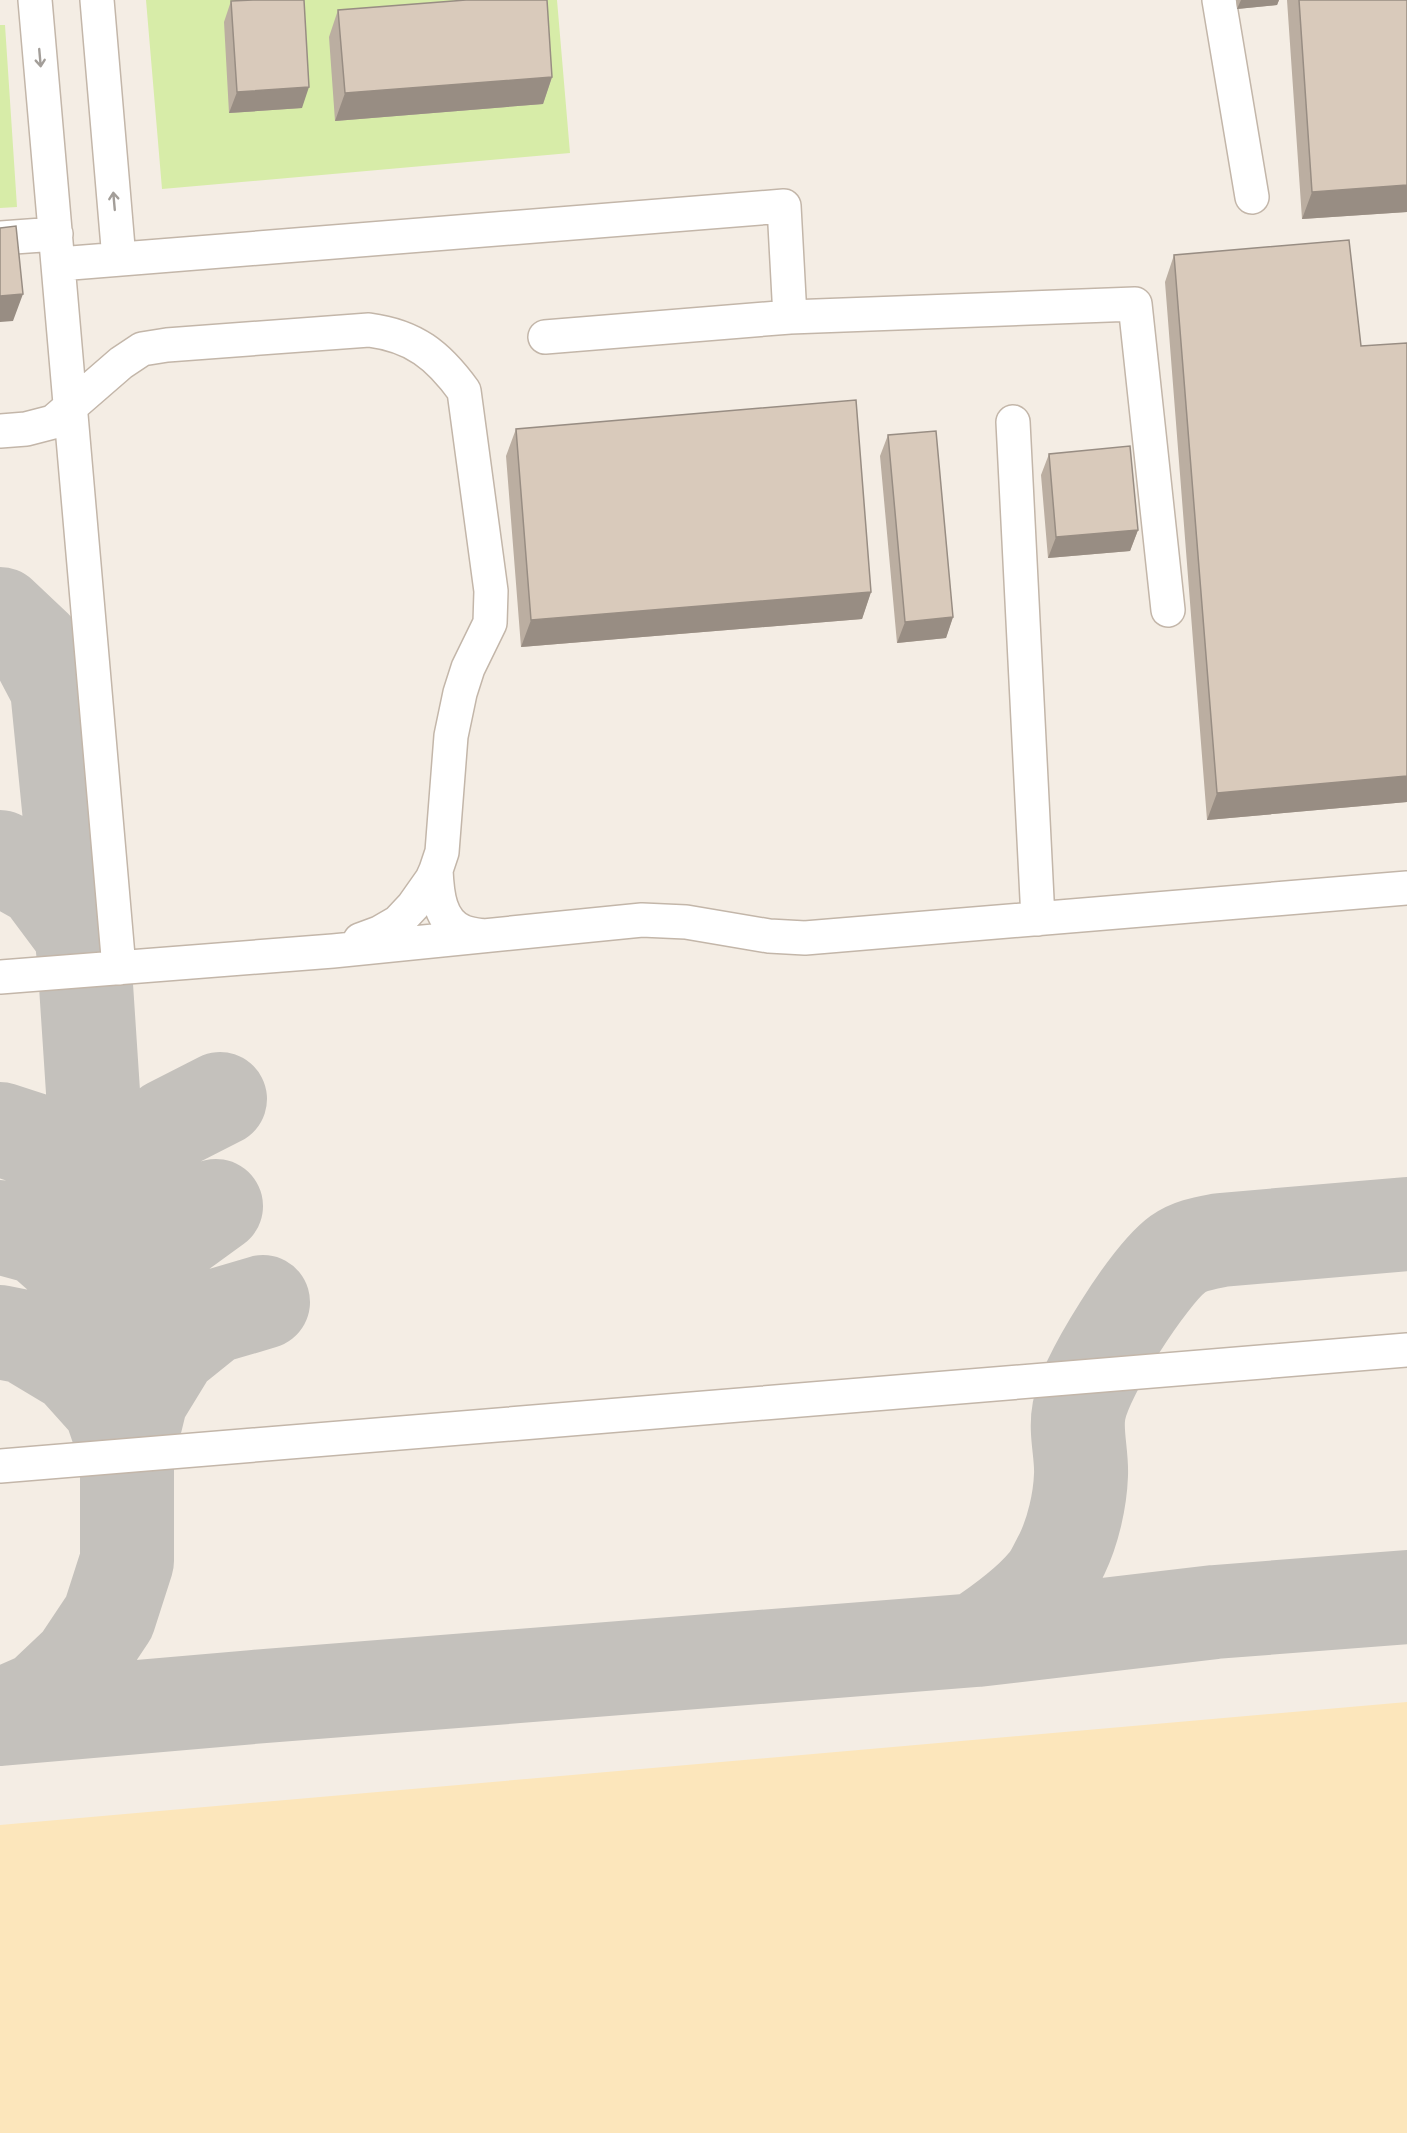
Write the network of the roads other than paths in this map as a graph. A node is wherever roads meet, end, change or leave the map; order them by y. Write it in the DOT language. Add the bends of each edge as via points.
graph roads {
  1 [pos="35,0"];
  2 [pos="97,0"];
  3 [pos="1219,0"];
  4 [pos="1252,197"];
  5 [pos="0,238"];
  6 [pos="57,249"];
  7 [pos="119,259"];
  8 [pos="790,317"];
  9 [pos="545,337"];
  10 [pos="71,408"];
  11 [pos="1012,422"];
  12 [pos="0,431"];
  13 [pos="1168,610"];
  14 [pos="436,870"];
  15 [pos="1407,888"];
  16 [pos="1038,919"];
  17 [pos="485,936"];
  18 [pos="333,951"];
  19 [pos="118,968"];
  20 [pos="0,977"];
  21 [pos="1407,1350"];
  22 [pos="0,1466"];
  1 -- 6 [label="lane, one-way"];
  7 -- 2 [label="lane, one-way"];
  3 -- 4 [label="lane"];
  5 -- 6 [label="lane"];
  6 -- 7 [label="lane"];
  6 -- 10 [label="lane"];
  7 -- 8 [label="lane" via="784,206"];
  8 -- 9 [label="lane"];
  8 -- 13 [label="lane" via="1135,304"];
  10 -- 12 [label="lane" via="53,422"];
  10 -- 14 [label="lane" via="142,349 167,345 369,330 408,339 448,369 464,392 491,608 490,623 460,693 451,736 442,852"];
  10 -- 19 [label="lane"];
  11 -- 16 [label="lane"];
  14 -- 17 [label="lane" via="439,903 448,919 464,932"];
  14 -- 18 [label="lane" via="398,922"];
  15 -- 16 [label="lane"];
  16 -- 17 [label="lane" via="804,938 642,920"];
  17 -- 18 [label="lane"];
  18 -- 19 [label="lane"];
  19 -- 20 [label="lane"];
  21 -- 22 [label="lane"];
}
